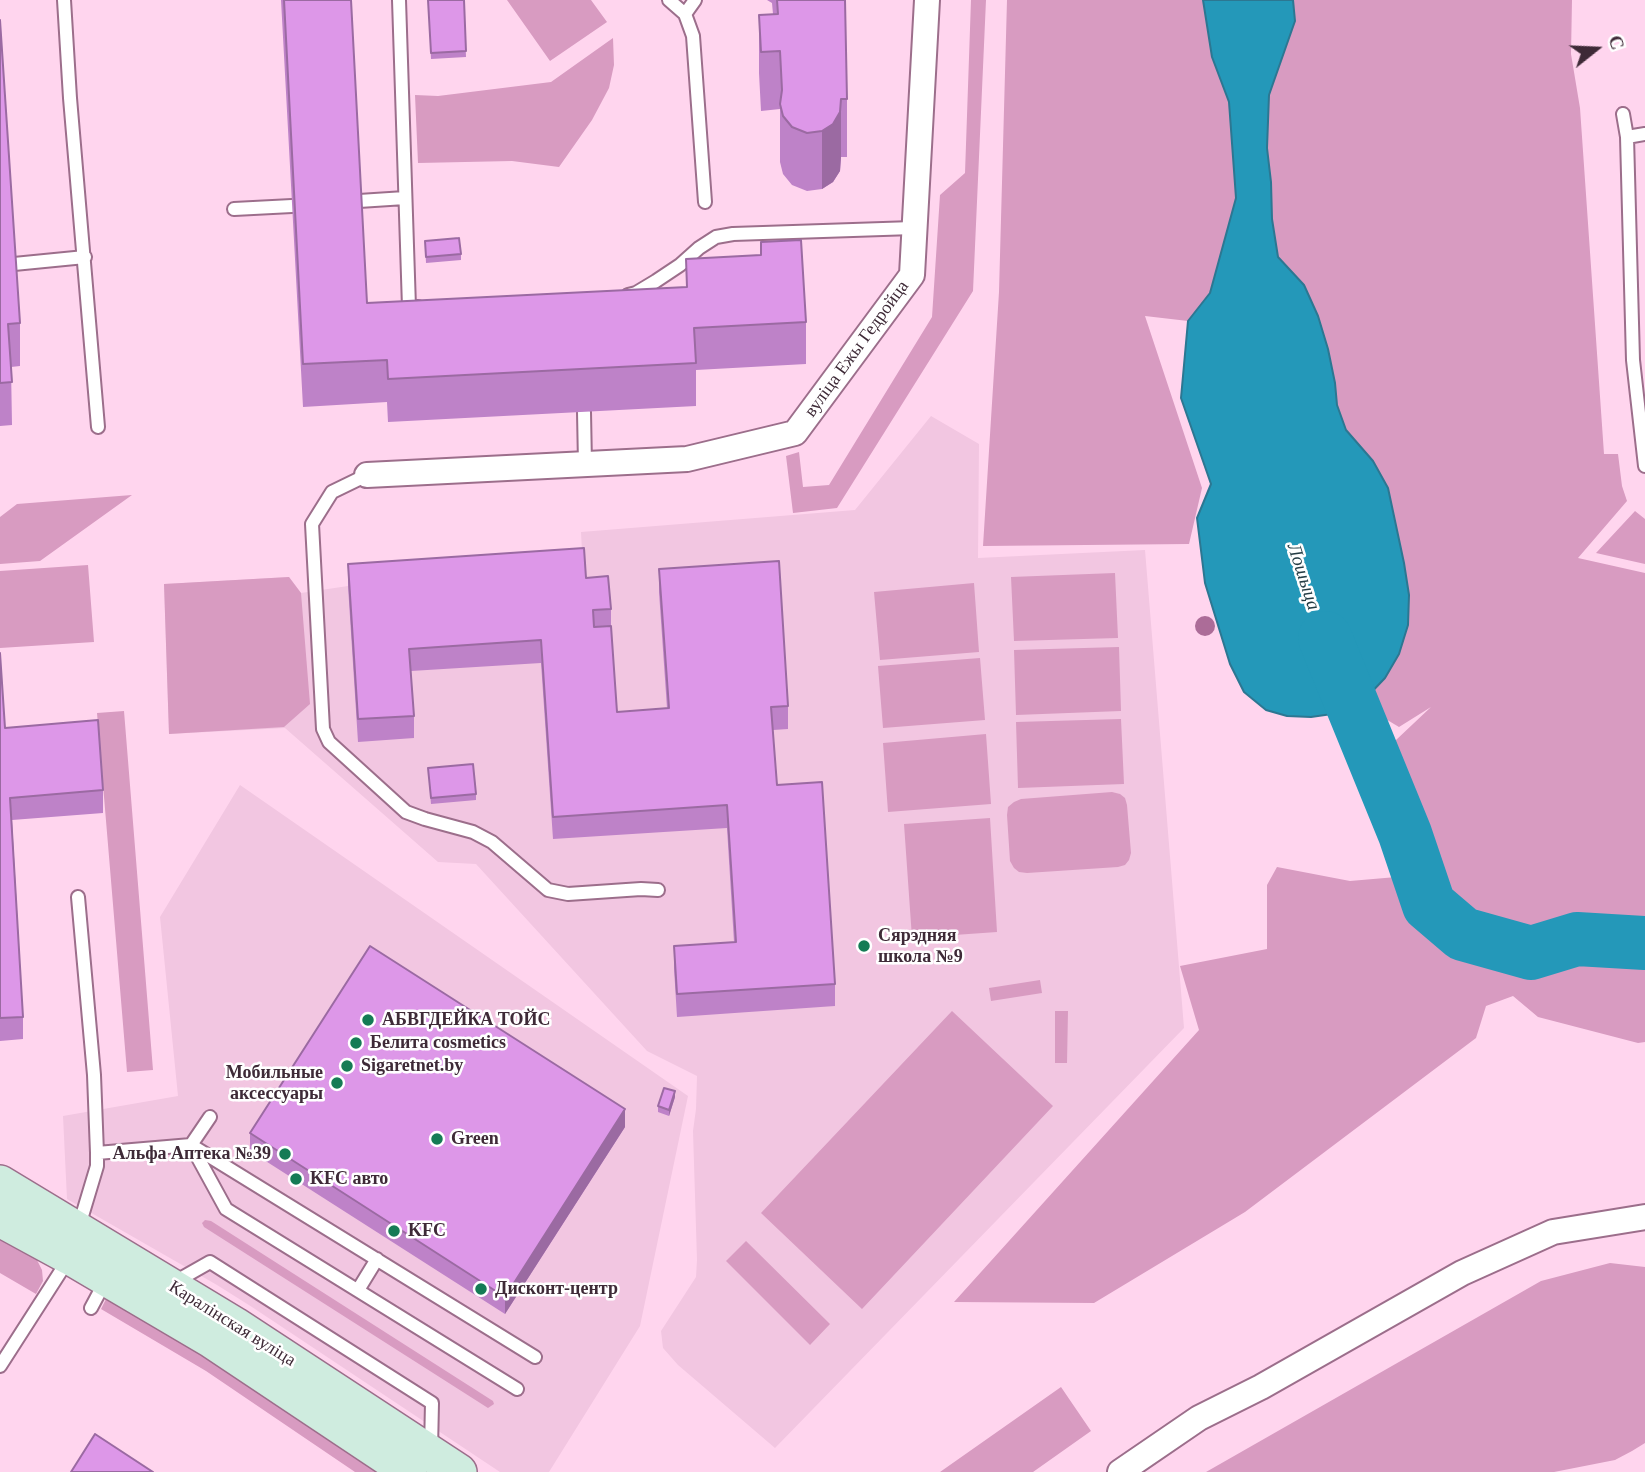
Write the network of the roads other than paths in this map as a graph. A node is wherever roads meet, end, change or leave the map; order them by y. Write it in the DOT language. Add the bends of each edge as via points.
graph roads {
  1 [pos="64,0"];
  2 [pos="398,0"];
  3 [pos="669,0"];
  4 [pos="695,0"];
  5 [pos="927,0"];
  6 [pos="685,14"];
  7 [pos="1623,114"];
  8 [pos="1645,134"];
  9 [pos="1627,137"];
  10 [pos="405,198"];
  11 [pos="359,201"];
  12 [pos="705,202"];
  13 [pos="292,206"];
  14 [pos="234,209"];
  15 [pos="914,228"];
  16 [pos="85,257"];
  17 [pos="14,264"];
  18 [pos="619,297"];
  19 [pos="436,306"];
  20 [pos="1641,388"];
  21 [pos="584,412"];
  22 [pos="98,428"];
  23 [pos="585,464"];
  24 [pos="1645,465"];
  25 [pos="367,475"];
  26 [pos="658,890"];
  27 [pos="78,897"];
  28 [pos="210,1117"];
  29 [pos="191,1145"];
  30 [pos="97,1153"];
  31 [pos="0,1183"];
  32 [pos="1645,1217"];
  33 [pos="0,1219"];
  34 [pos="74,1244"];
  35 [pos="377,1259"];
  36 [pos="358,1290"];
  37 [pos="99,1293"];
  38 [pos="91,1308"];
  39 [pos="536,1357"];
  40 [pos="0,1366"];
  41 [pos="517,1389"];
  42 [pos="420,1463"];
  43 [pos="459,1472"];
  44 [pos="1120,1472"];
  1 -- 16 [label="lane"];
  2 -- 10 [label="lane"];
  3 -- 6 [label="lane"];
  4 -- 6 [label="lane"];
  5 -- 15 [label="street, вуліца Ежы Гедройца"];
  6 -- 12 [label="lane" via="693,36"];
  7 -- 9 [label="lane"];
  8 -- 9 [label="lane"];
  9 -- 20 [label="lane" via="1633,346"];
  10 -- 11 [label="lane"];
  10 -- 19 [label="lane" via="409,307"];
  13 -- 14 [label="lane"];
  15 -- 18 [label="lane" via="716,237 656,281"];
  15 -- 23 [label="street, вуліца Ежы Гедройца" via="912,275 796,433 687,459"];
  16 -- 17 [label="lane"];
  16 -- 22 [label="lane"];
  20 -- 24 [label="lane"];
  21 -- 23 [label="lane"];
  23 -- 25 [label="street, вуліца Ежы Гедройца"];
  25 -- 26 [label="lane" via="332,492 312,524 323,729 329,742 406,812 492,842 548,890 568,894"];
  27 -- 30 [label="lane"];
  28 -- 29 [label="lane"];
  29 -- 30 [label="lane"];
  29 -- 35 [label="lane"];
  29 -- 36 [label="lane" via="226,1209"];
  30 -- 34 [label="lane"];
  31 -- 34 [label="main road, Каралінская вуліца"];
  32 -- 44 [label="street" via="1553,1232 1462,1273 1199,1418"];
  33 -- 34 [label="main road, Каралінская вуліца"];
  34 -- 40 [label="lane"];
  34 -- 42 [label="main road, Каралінская вуліца" via="211,1340"];
  34 -- 42 [label="main road, Каралінская вуліца" via="169,1285 235,1325"];
  35 -- 36 [label="lane"];
  35 -- 39 [label="lane"];
  36 -- 41 [label="lane"];
  37 -- 38 [label="lane"];
  42 -- 43 [label="main road, Каралінская вуліца"];
}
